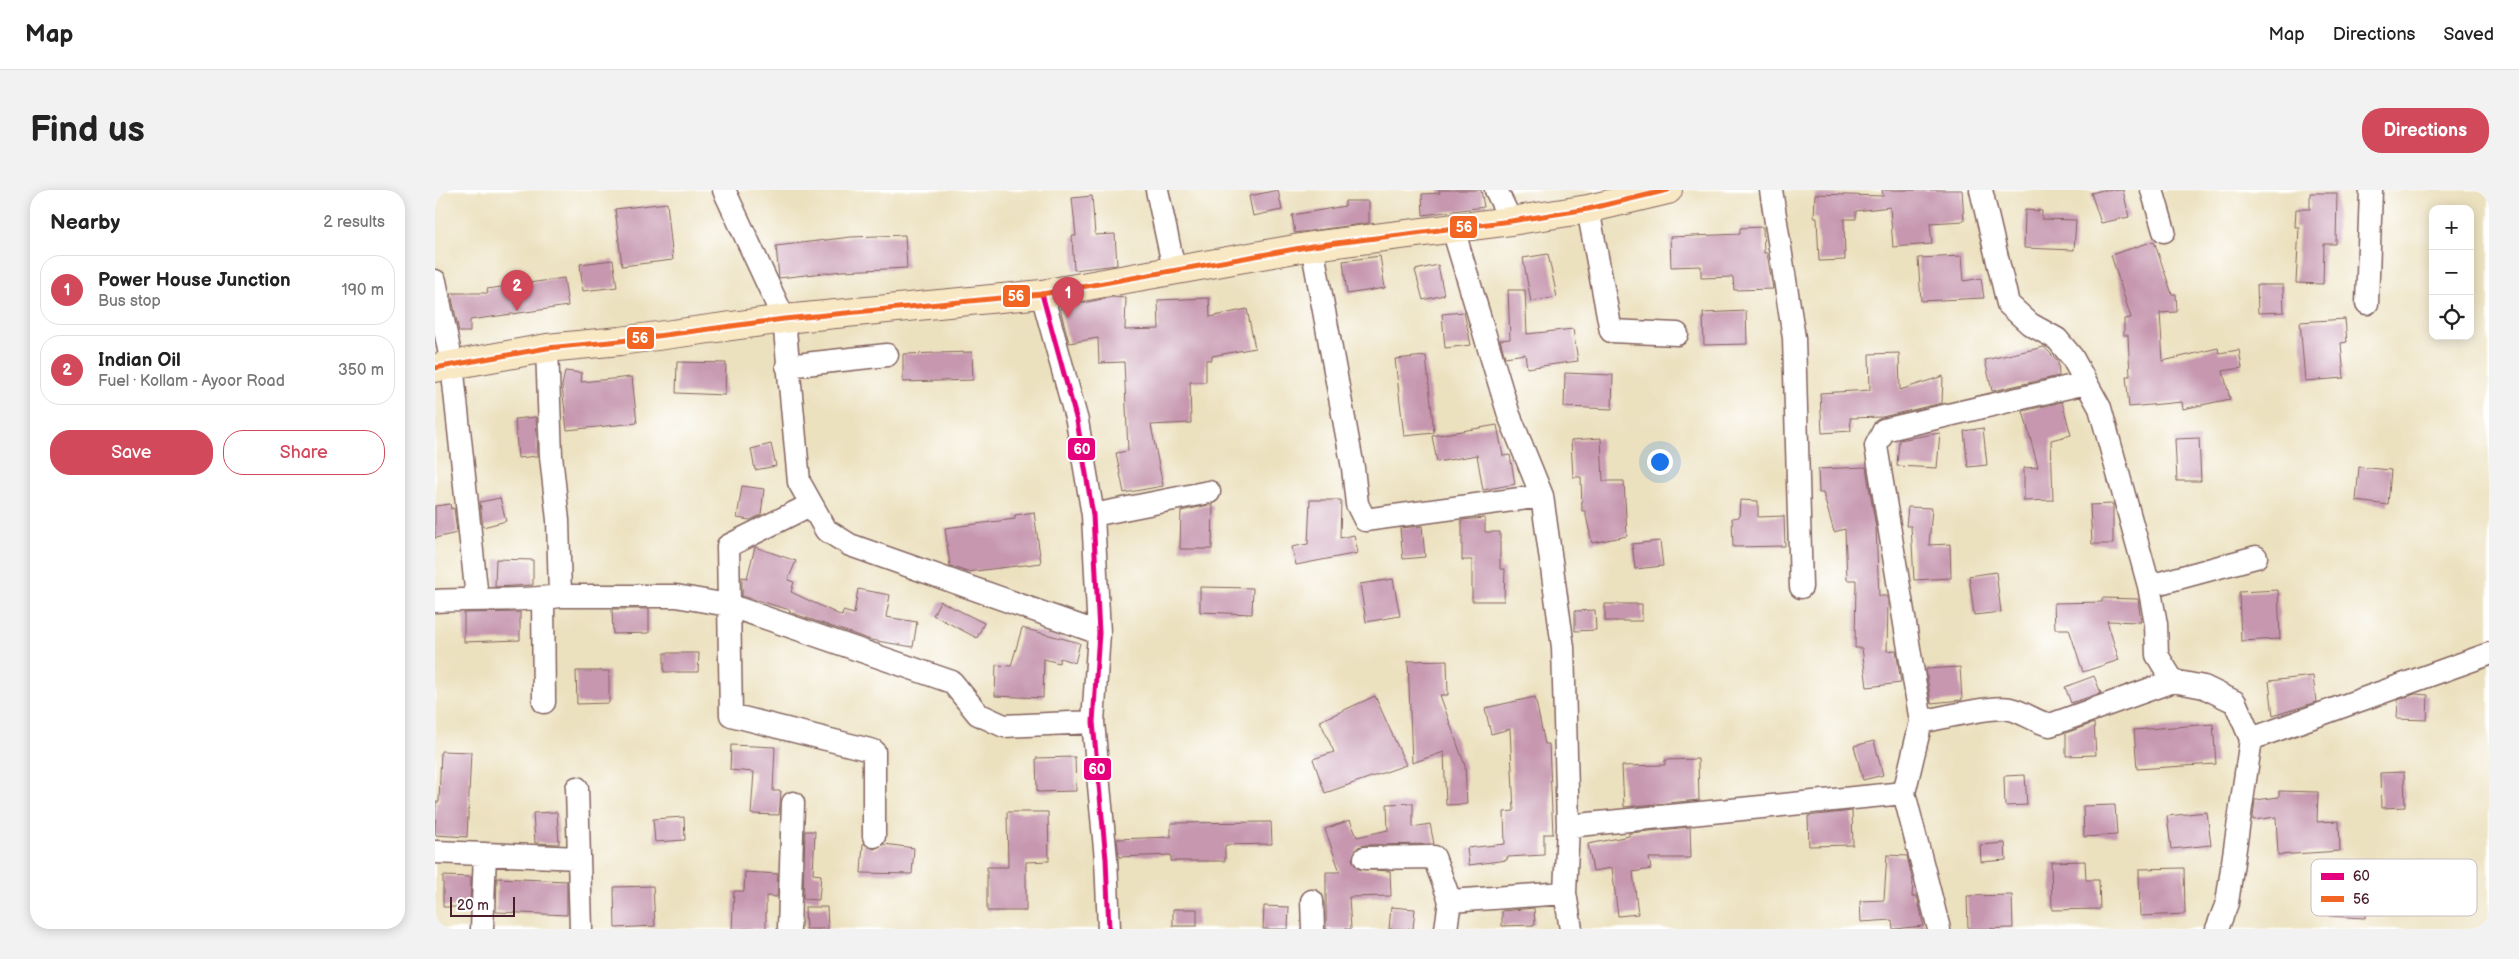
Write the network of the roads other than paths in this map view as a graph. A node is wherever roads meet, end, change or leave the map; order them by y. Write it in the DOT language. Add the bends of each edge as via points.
graph roads {
  1 [pos="724,190"];
  2 [pos="1157,190"];
  3 [pos="1496,190"];
  4 [pos="1667,190"];
  5 [pos="1771,190"];
  6 [pos="1981,190"];
  7 [pos="2152,190"];
  8 [pos="2371,190"];
  9 [pos="1588,208"];
  10 [pos="1511,221"];
  11 [pos="1453,229"];
  12 [pos="2164,231"];
  13 [pos="1312,246"];
  14 [pos="1174,269"];
  15 [pos="435,281"];
  16 [pos="1042,294"];
  17 [pos="2367,303"];
  18 [pos="784,319"];
  19 [pos="1677,334"];
  20 [pos="547,348"];
  21 [pos="887,355"];
  22 [pos="443,366"];
  23 [pos="787,366"];
  24 [pos="2086,383"];
  25 [pos="1209,492"];
  26 [pos="1542,496"];
  27 [pos="810,505"];
  28 [pos="1093,515"];
  29 [pos="2256,557"];
  30 [pos="2149,586"];
  31 [pos="1801,587"];
  32 [pos="552,597"];
  33 [pos="477,598"];
  34 [pos="435,602"];
  35 [pos="728,605"];
  36 [pos="1099,632"];
  37 [pos="2489,654"];
  38 [pos="2173,681"];
  39 [pos="544,702"];
  40 [pos="1093,722"];
  41 [pos="1921,722"];
  42 [pos="2251,739"];
  43 [pos="577,788"];
  44 [pos="1904,793"];
  45 [pos="793,803"];
  46 [pos="1568,826"];
  47 [pos="874,836"];
  48 [pos="435,852"];
  49 [pos="485,854"];
  50 [pos="579,858"];
  51 [pos="1365,858"];
  52 [pos="1565,893"];
  53 [pos="1313,901"];
  54 [pos="1450,901"];
  55 [pos="482,929"];
  56 [pos="581,929"];
  57 [pos="789,929"];
  58 [pos="1109,929"];
  59 [pos="1313,929"];
  60 [pos="1445,929"];
  61 [pos="1571,929"];
  62 [pos="1939,929"];
  63 [pos="2217,929"];
  1 -- 18 [label="street"];
  2 -- 14 [label="street"];
  3 -- 10 [label="street"];
  4 -- 9 [label="main road"];
  5 -- 31 [label="street" via="1794,338"];
  6 -- 24 [label="street" via="2008,304 2030,324 2057,339 2072,357"];
  7 -- 12 [label="street"];
  8 -- 17 [label="street"];
  9 -- 10 [label="main road"];
  9 -- 19 [label="street" via="1611,331"];
  10 -- 11 [label="main road"];
  11 -- 13 [label="main road"];
  11 -- 26 [label="street" via="1509,415"];
  13 -- 14 [label="main road"];
  13 -- 26 [label="street" via="1357,504 1365,520"];
  14 -- 16 [label="main road"];
  15 -- 22 [label="street"];
  16 -- 18 [label="main road"];
  16 -- 28 [label="street" via="1077,420"];
  18 -- 20 [label="main road"];
  18 -- 23 [label="street"];
  20 -- 22 [label="main road"];
  20 -- 32 [label="street" via="551,456 558,520"];
  21 -- 23 [label="street"];
  22 -- 33 [label="street"];
  23 -- 27 [label="street" via="799,482"];
  24 -- 30 [label="street" via="2100,408"];
  24 -- 41 [label="street" via="1884,430 1880,436 1876,446 1877,460"];
  25 -- 28 [label="street"];
  26 -- 46 [label="street" via="1563,647"];
  27 -- 35 [label="street" via="728,546"];
  27 -- 36 [label="street" via="826,530 850,545"];
  28 -- 36 [label="street"];
  29 -- 30 [label="street"];
  30 -- 38 [label="street" via="2156,624 2157,655"];
  32 -- 33 [label="street"];
  32 -- 35 [label="street" via="676,596"];
  32 -- 39 [label="street"];
  33 -- 34 [label="street"];
  35 -- 40 [label="street" via="952,682 978,714 1005,726"];
  35 -- 47 [label="street" via="731,715 874,752"];
  36 -- 40 [label="street"];
  37 -- 42 [label="street"];
  38 -- 41 [label="street" via="2050,725 2009,708"];
  38 -- 42 [label="street" via="2205,687 2235,702"];
  40 -- 58 [label="street"];
  41 -- 44 [label="street"];
  42 -- 63 [label="street" via="2227,904"];
  43 -- 50 [label="street"];
  44 -- 46 [label="street"];
  44 -- 62 [label="street"];
  45 -- 57 [label="street"];
  46 -- 52 [label="street"];
  48 -- 49 [label="street"];
  49 -- 50 [label="street"];
  49 -- 55 [label="street"];
  50 -- 56 [label="street"];
  51 -- 54 [label="street" via="1434,857"];
  52 -- 54 [label="street"];
  52 -- 61 [label="street"];
  53 -- 59 [label="street"];
  54 -- 60 [label="street"];
}
